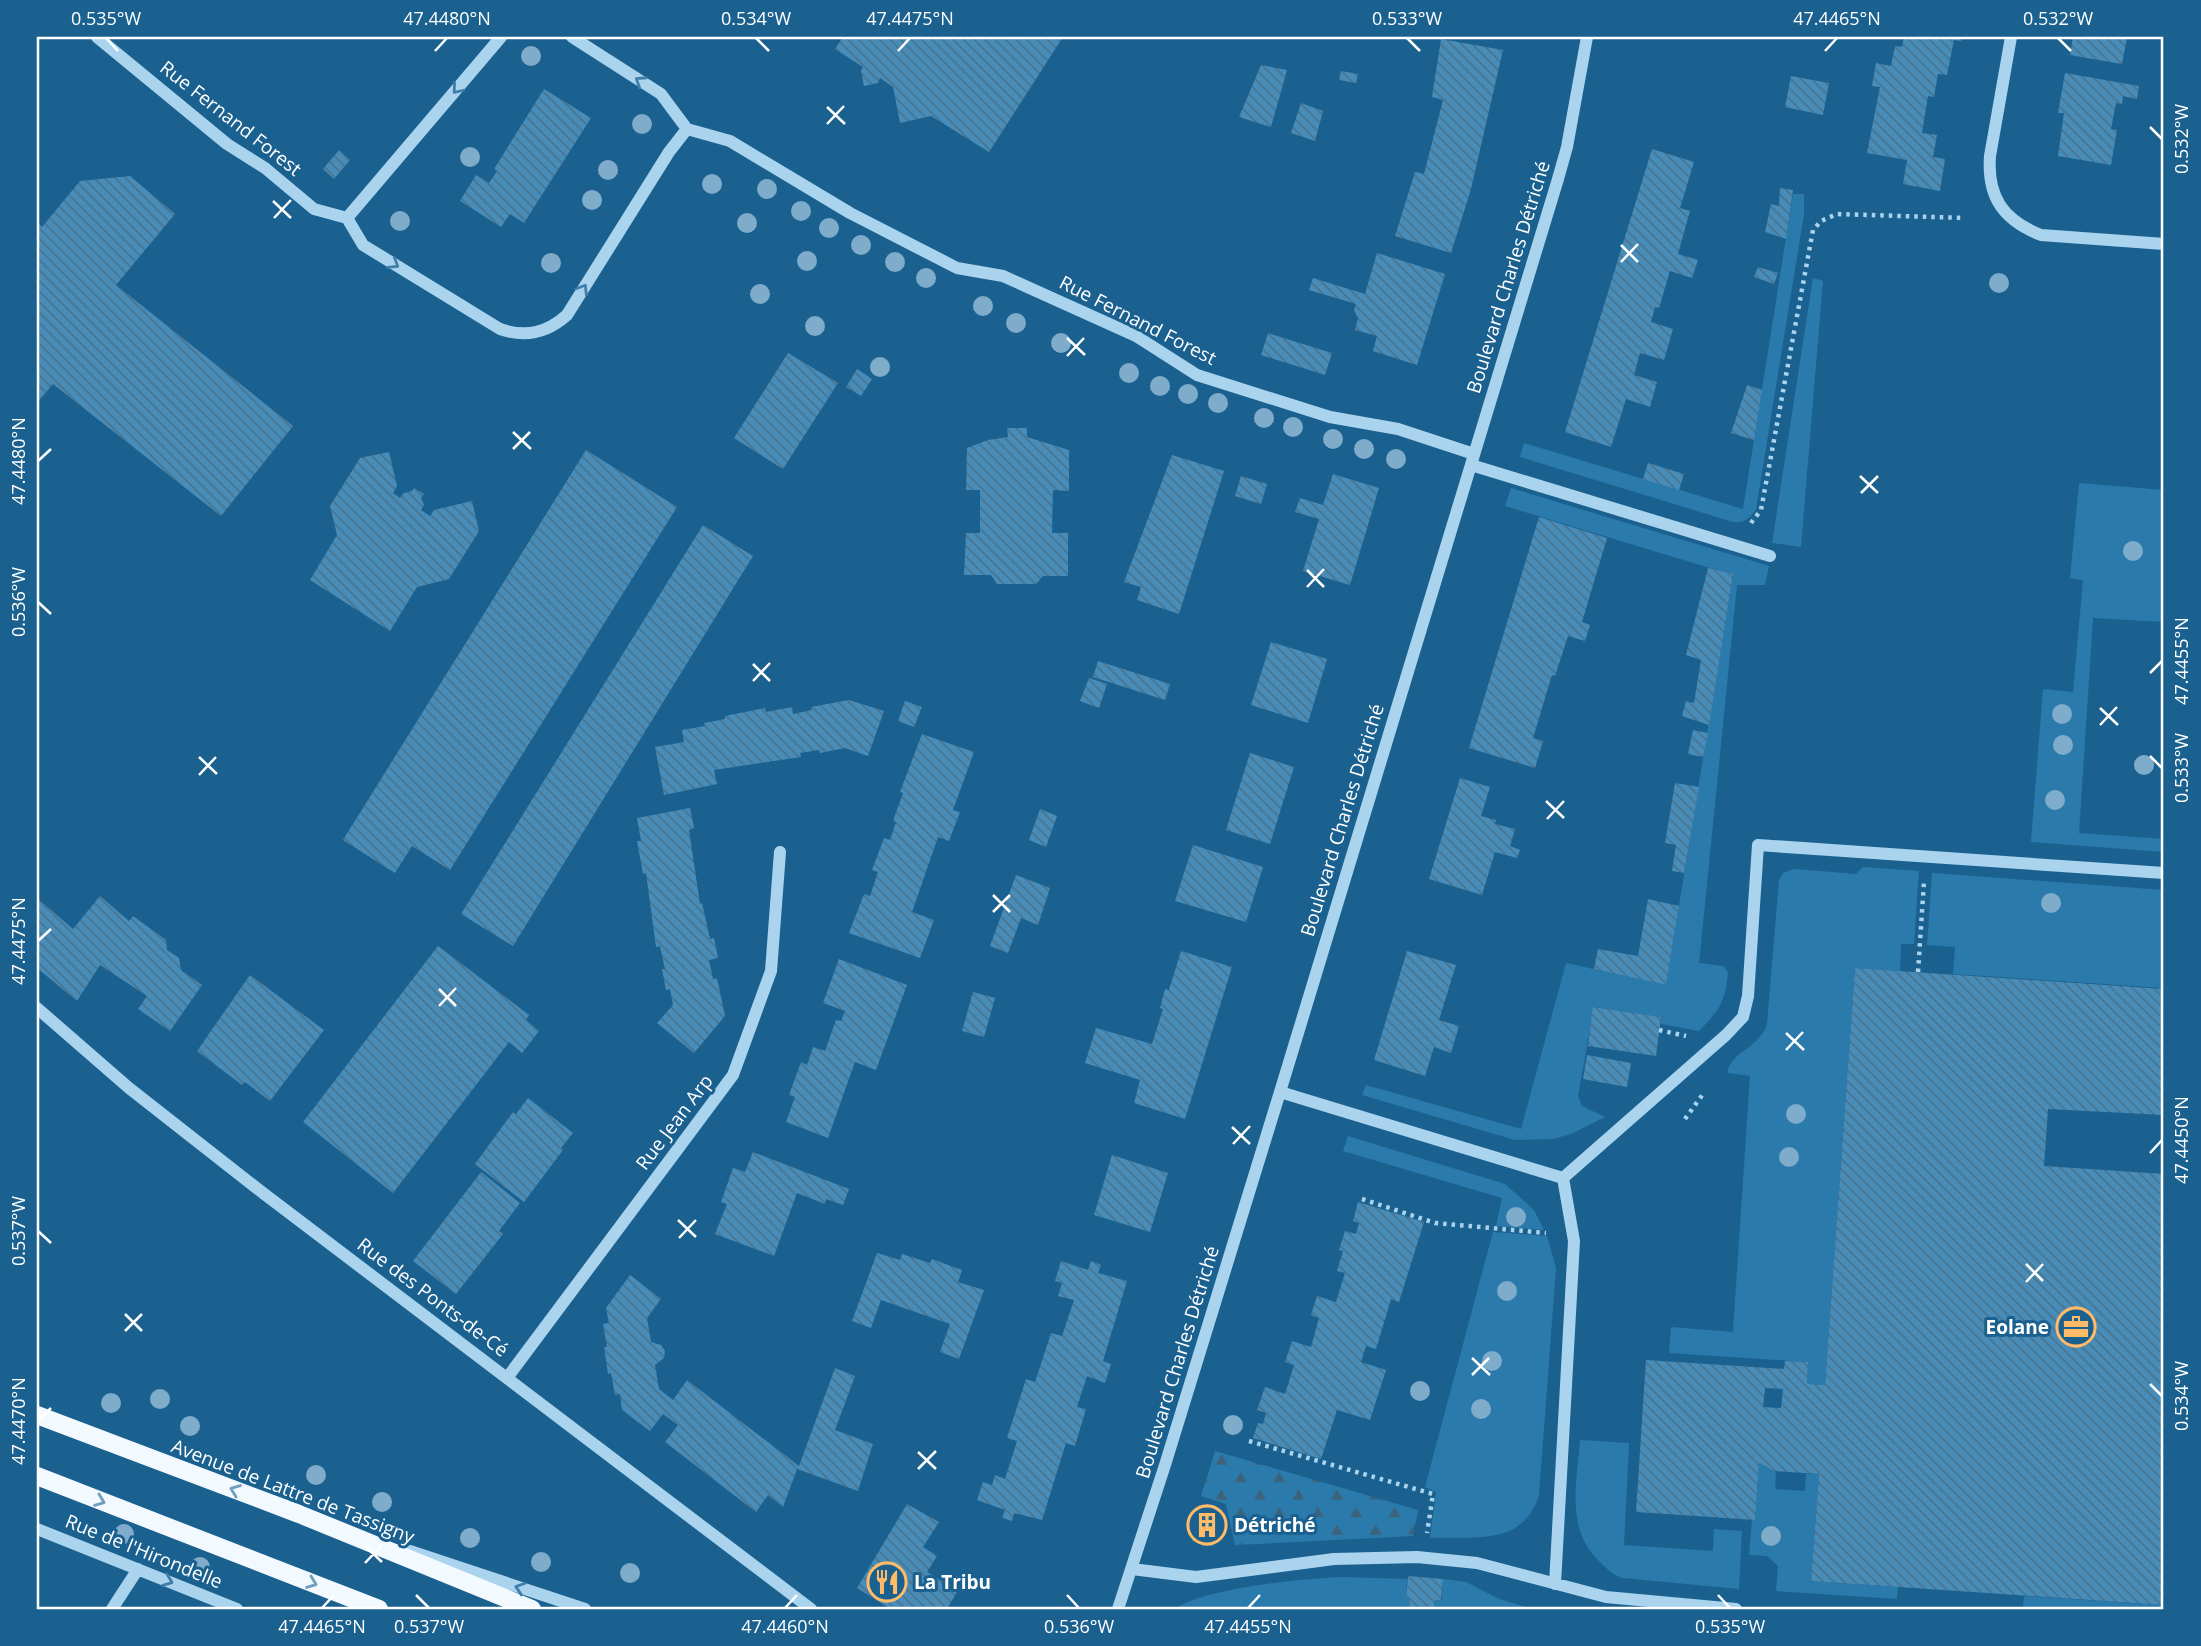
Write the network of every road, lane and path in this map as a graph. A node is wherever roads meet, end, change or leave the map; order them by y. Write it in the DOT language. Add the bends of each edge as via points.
graph roads {
  1 [pos="97,37"];
  2 [pos="501,37"];
  3 [pos="572,37"];
  4 [pos="1587,37"];
  5 [pos="2011,37"];
  6 [pos="687,129"];
  7 [pos="347,218"];
  8 [pos="1965,218"];
  9 [pos="2164,244"];
  10 [pos="1473,460"];
  11 [pos="1741,527"];
  12 [pos="1770,556"];
  13 [pos="780,852"];
  14 [pos="1926,856"];
  15 [pos="2164,873"];
  16 [pos="1918,972"];
  17 [pos="37,1008"];
  18 [pos="1280,1092"];
  19 [pos="1563,1178"];
  20 [pos="1362,1199"];
  21 [pos="1573,1234"];
  22 [pos="508,1378"];
  23 [pos="37,1415"];
  24 [pos="1250,1441"];
  25 [pos="37,1476"];
  26 [pos="299,1514"];
  27 [pos="37,1529"];
  28 [pos="1422,1558"];
  29 [pos="138,1569"];
  30 [pos="1132,1569"];
  31 [pos="1555,1584"];
  32 [pos="112,1609"];
  33 [pos="237,1609"];
  34 [pos="379,1609"];
  35 [pos="532,1609"];
  36 [pos="585,1609"];
  37 [pos="811,1609"];
  38 [pos="1118,1609"];
  39 [pos="1736,1609"];
  1 -- 7 [label="street, Rue Fernand Forest" via="314,209"];
  2 -- 7 [label="street, one-way"];
  6 -- 3 [label="street, one-way" via="661,94"];
  4 -- 10 [label="street, Boulevard Charles Détriché" via="1567,147"];
  5 -- 9 [label="street" via="1989,174 2002,208 2018,224 2040,235"];
  7 -- 6 [label="street, one-way" via="363,245 500,329 537,333 567,315"];
  6 -- 10 [label="street, Rue Fernand Forest" via="730,141 849,213 957,268 1003,276 1136,336 1198,375 1331,417 1398,429"];
  8 -- 11 [label="path" via="1837,214 1813,230 1761,510 1757,519"];
  10 -- 12 [label="street, Rue Fernand Forest"];
  10 -- 18 [label="street, Boulevard Charles Détriché"];
  13 -- 22 [label="street, Rue Jean Arp" via="771,971 733,1075"];
  14 -- 15 [label="street"];
  14 -- 16 [label="path"];
  14 -- 19 [label="street" via="1758,845 1743,1017"];
  17 -- 22 [label="street, Rue des Ponts-de-Cé" via="129,1088"];
  18 -- 19 [label="street"];
  18 -- 30 [label="street, Boulevard Charles Détriché"];
  19 -- 21 [label="street"];
  20 -- 21 [label="path" via="1435,1223"];
  21 -- 31 [label="street"];
  22 -- 37 [label="street, Rue des Ponts-de-Cé"];
  26 -- 23 [label="main road, Avenue de Lattre de Tassigny, one-way"];
  24 -- 28 [label="path" via="1433,1494"];
  25 -- 34 [label="main road, one-way"];
  26 -- 35 [label="main road, Avenue de Lattre de Tassigny"];
  36 -- 26 [label="street, one-way"];
  27 -- 29 [label="street, Rue de l'Hirondelle"];
  28 -- 30 [label="street" via="1334,1559 1196,1577"];
  28 -- 31 [label="street" via="1477,1563"];
  29 -- 32 [label="street"];
  29 -- 33 [label="street, Rue de l'Hirondelle, one-way"];
  30 -- 38 [label="street, Boulevard Charles Détriché"];
  31 -- 39 [label="street" via="1606,1597"];
}
